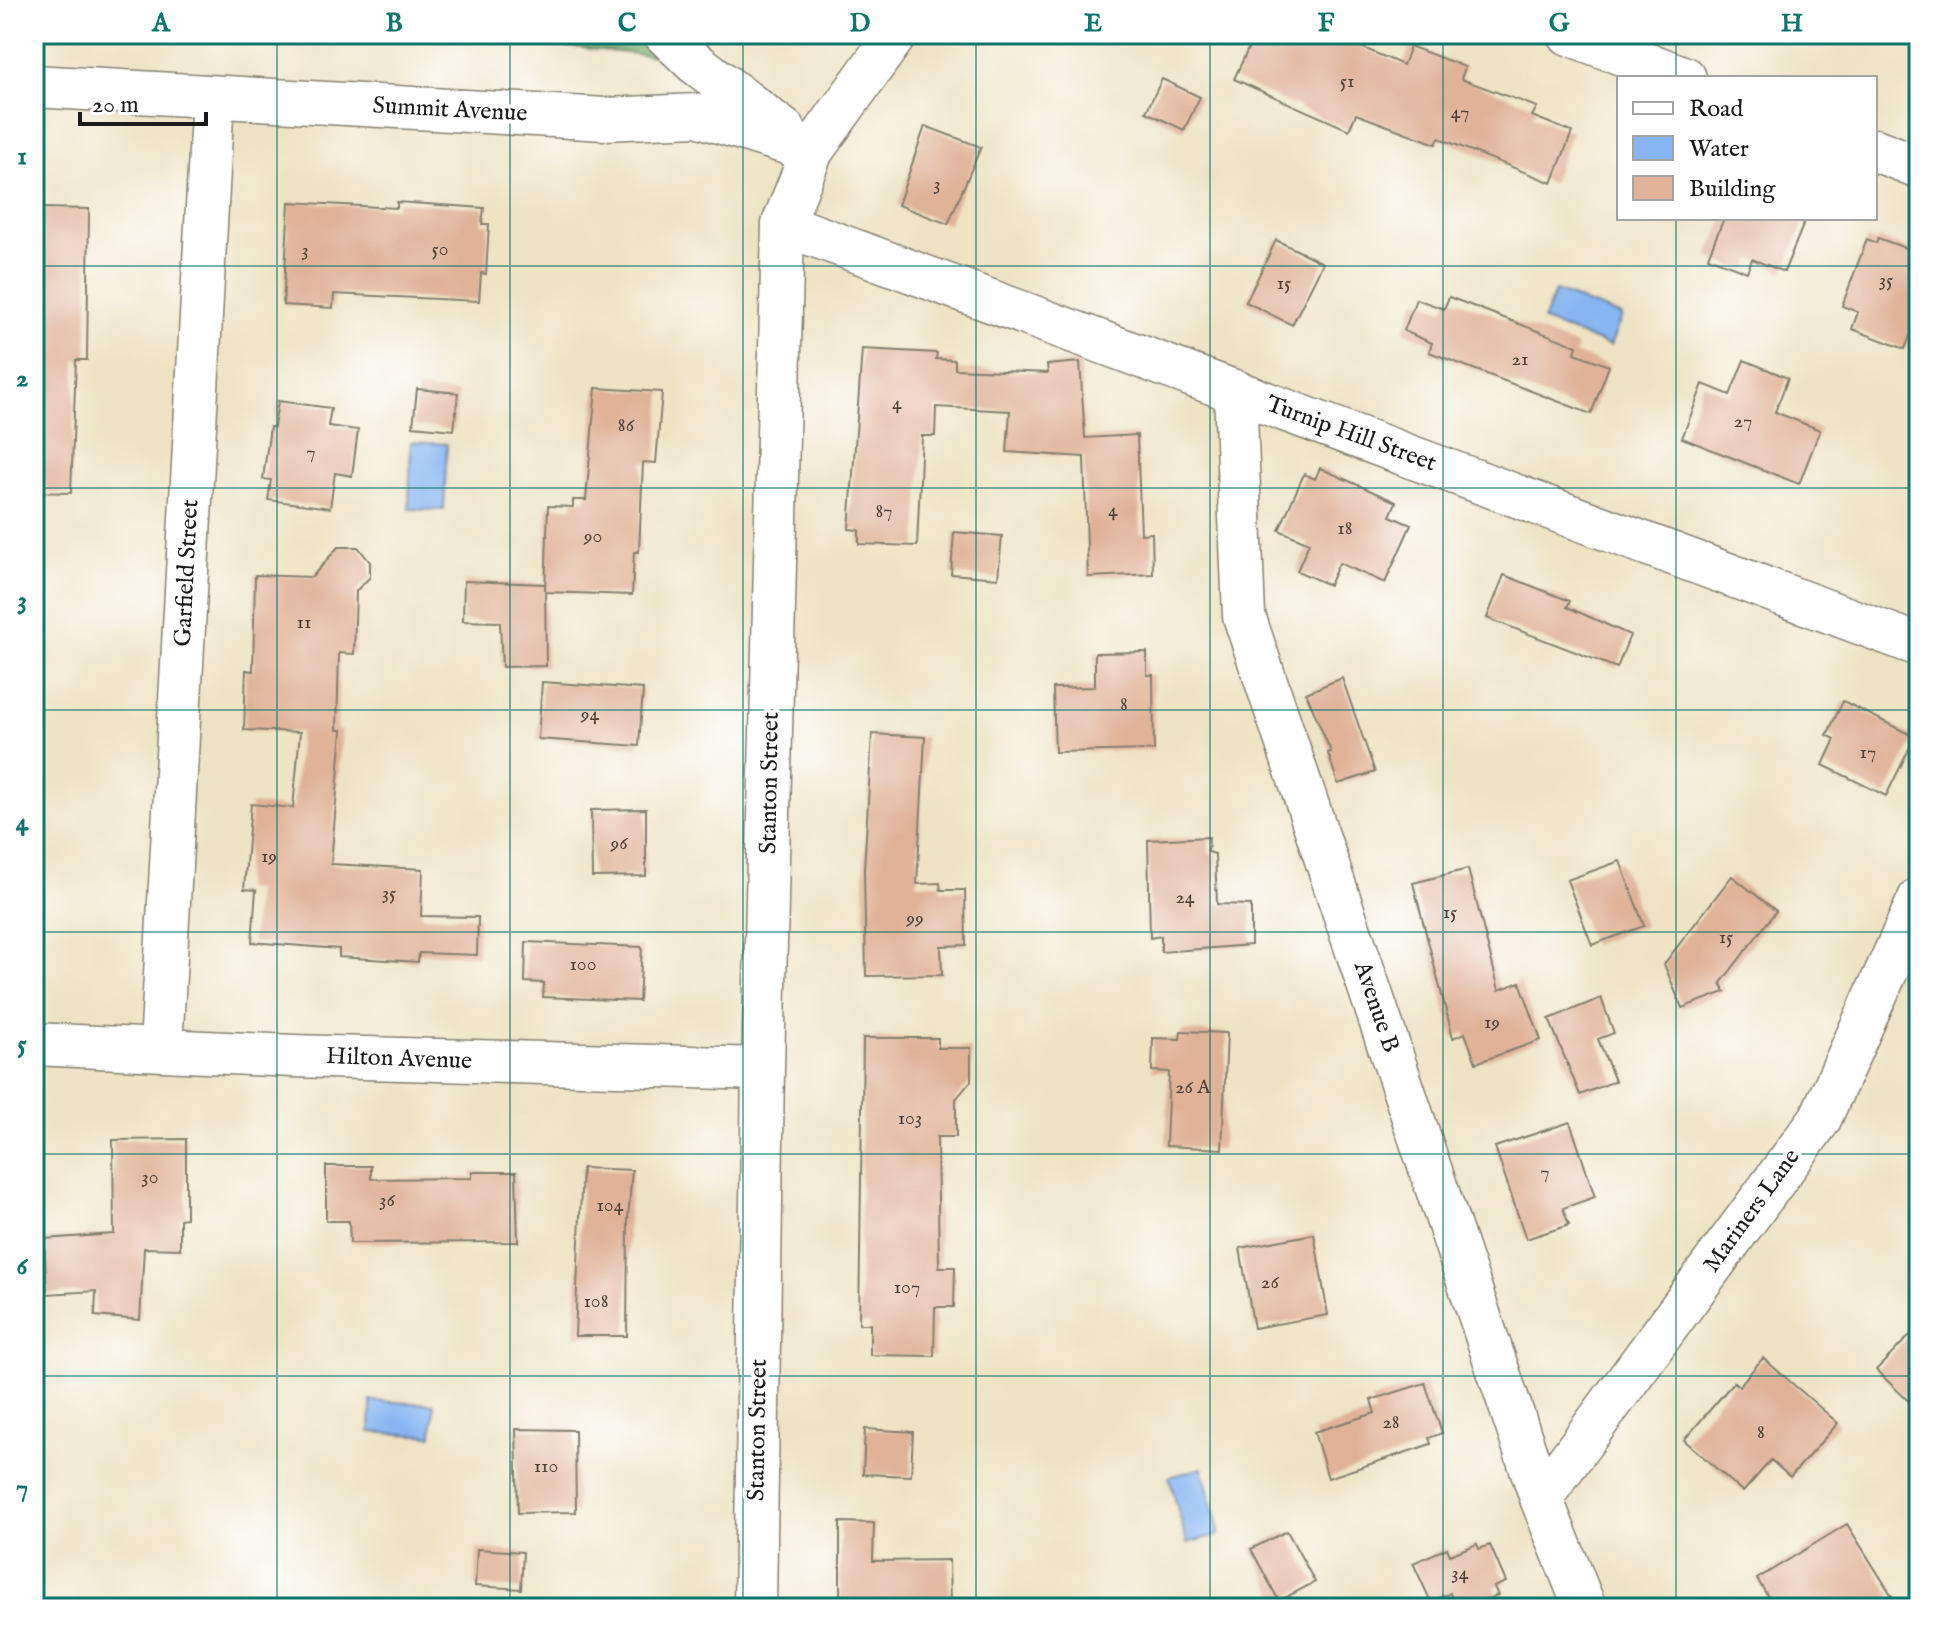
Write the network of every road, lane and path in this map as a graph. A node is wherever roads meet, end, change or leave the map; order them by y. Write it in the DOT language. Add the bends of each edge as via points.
graph roads {
  1 [pos="665,34"];
  2 [pos="896,34"];
  3 [pos="1569,34"];
  4 [pos="1680,76"];
  5 [pos="34,86"];
  6 [pos="213,97"];
  7 [pos="812,151"];
  8 [pos="1877,151"];
  9 [pos="1919,167"];
  10 [pos="783,224"];
  11 [pos="1235,391"];
  12 [pos="1919,645"];
  13 [pos="1919,899"];
  14 [pos="34,1044"];
  15 [pos="161,1048"];
  16 [pos="763,1069"];
  17 [pos="1541,1498"];
  18 [pos="755,1608"];
  19 [pos="1585,1608"];
  1 -- 7 [label="street"];
  2 -- 7 [label="street"];
  3 -- 4 [label="street"];
  5 -- 6 [label="street, Summit Avenue"];
  6 -- 7 [label="street, Summit Avenue" via="605,119 697,115"];
  6 -- 15 [label="street, Garfield Street"];
  7 -- 10 [label="street, Stanton Street"];
  8 -- 9 [label="street"];
  10 -- 11 [label="street, Turnip Hill Street"];
  10 -- 16 [label="street, Stanton Street"];
  11 -- 12 [label="street, Turnip Hill Street"];
  11 -- 17 [label="street, Avenue B" via="1244,616"];
  13 -- 17 [label="street, Mariners Lane" via="1820,1119"];
  14 -- 15 [label="street, Hilton Avenue"];
  15 -- 16 [label="street, Hilton Avenue"];
  16 -- 18 [label="street, Stanton Street"];
  17 -- 19 [label="street, Avenue B"];
}
